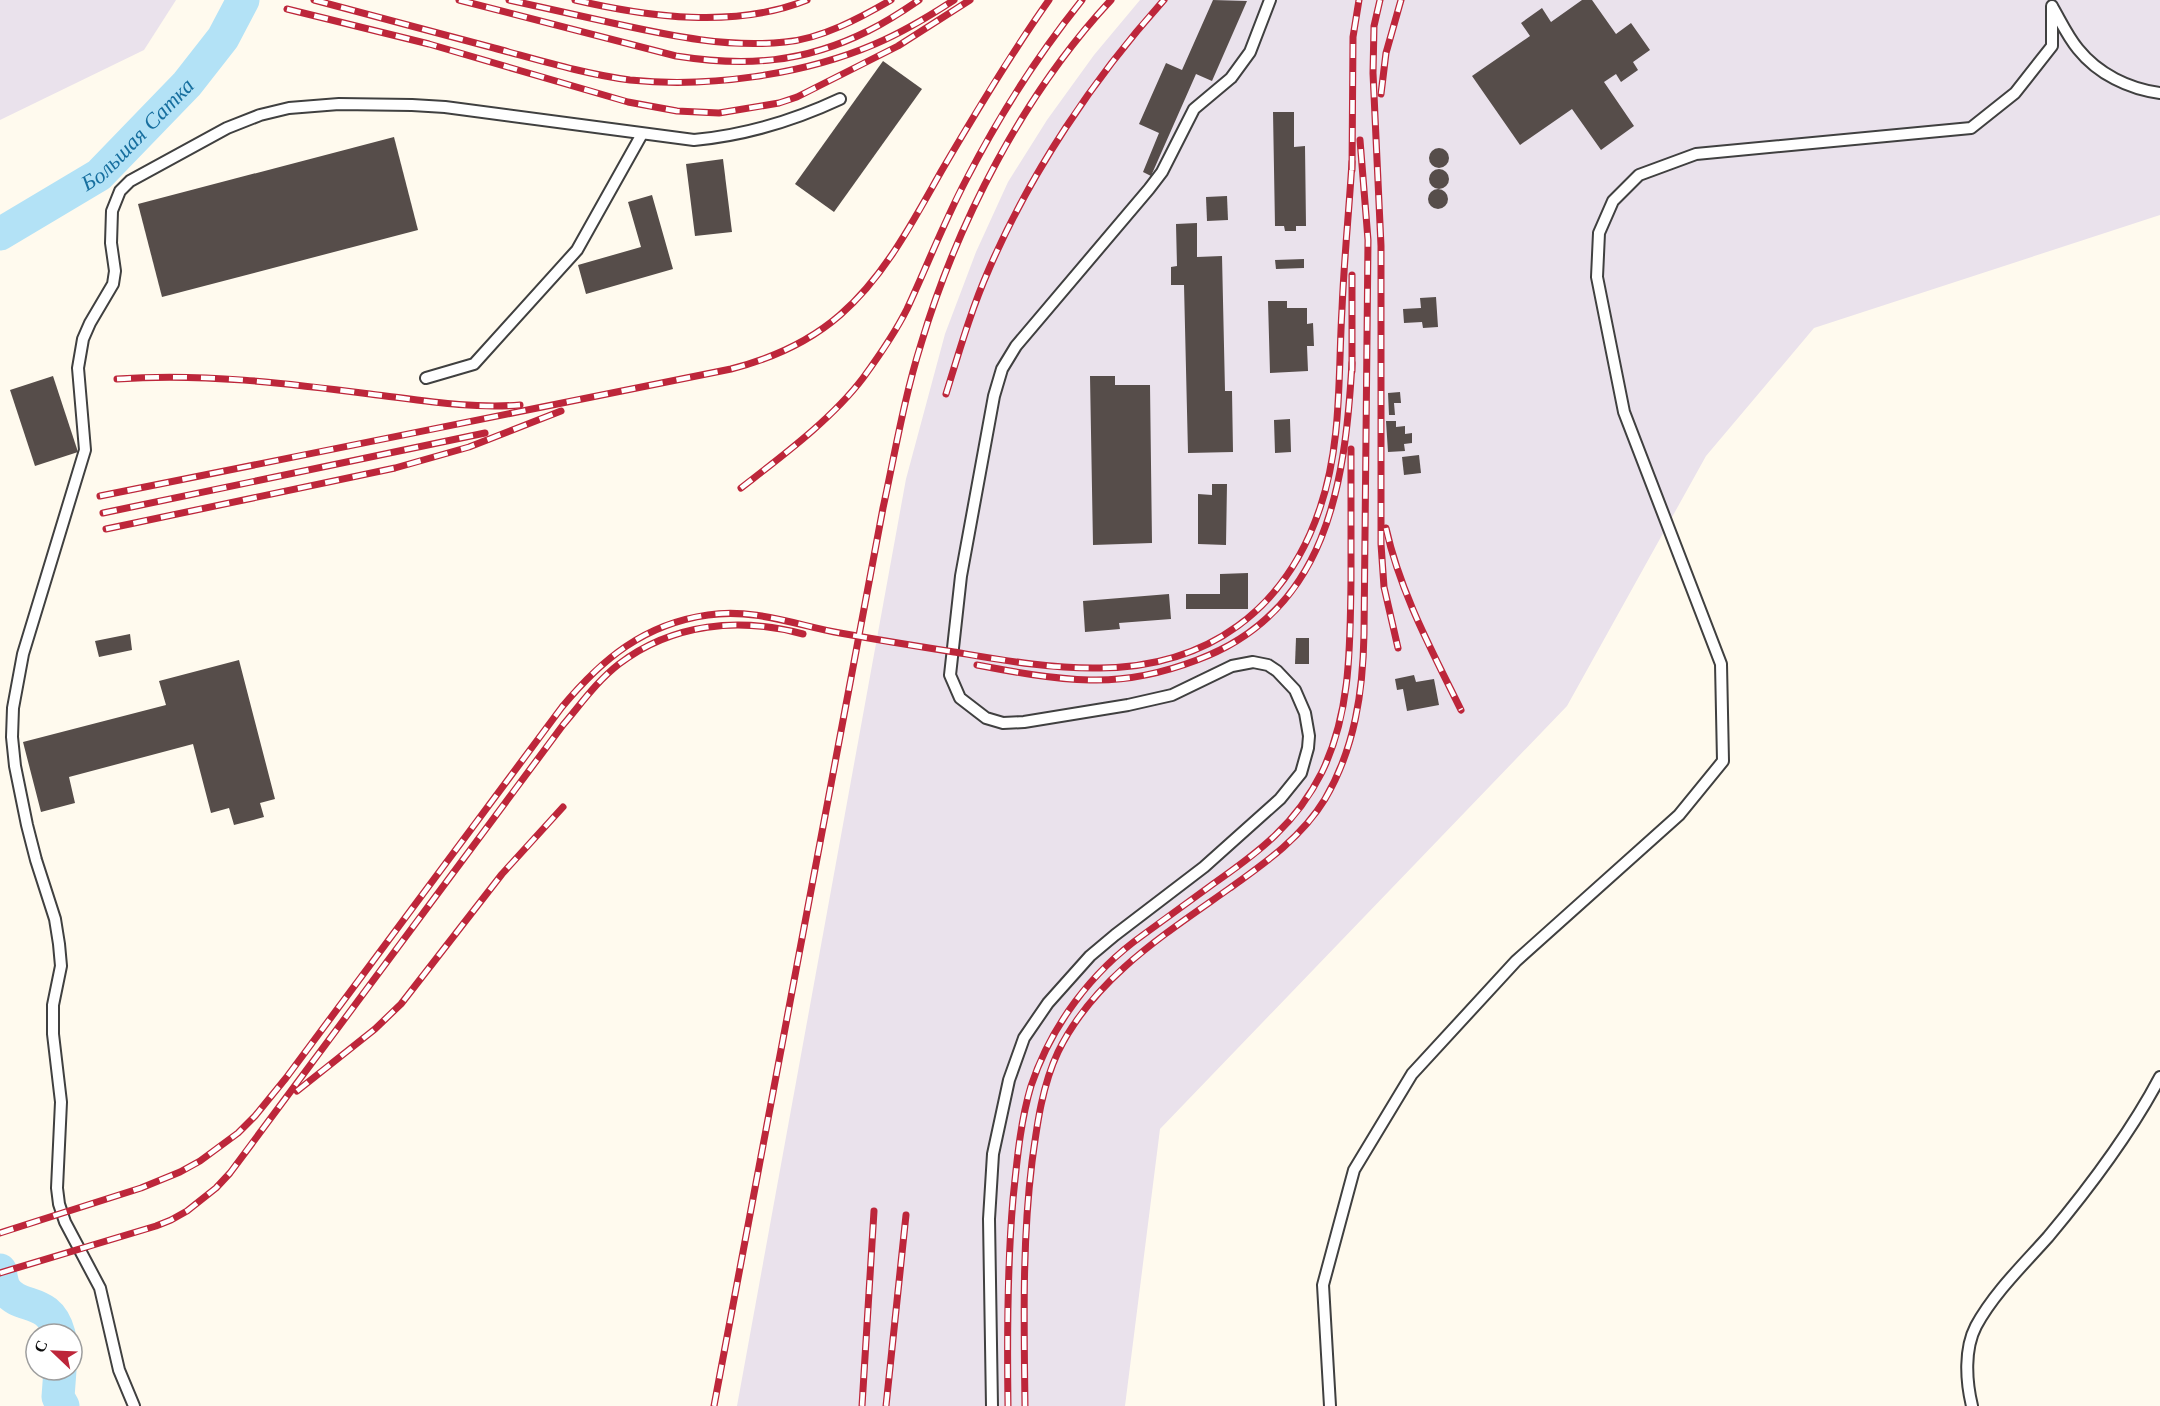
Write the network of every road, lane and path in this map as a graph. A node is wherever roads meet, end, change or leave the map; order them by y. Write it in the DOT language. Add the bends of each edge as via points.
graph roads {
  1 [pos="1270,0"];
  2 [pos="2051,3"];
  3 [pos="2160,93"];
  4 [pos="840,99"];
  5 [pos="642,134"];
  6 [pos="426,378"];
  7 [pos="2160,1077"];
  8 [pos="134,1406"];
  9 [pos="992,1406"];
  10 [pos="1330,1406"];
  11 [pos="1972,1406"];
  1 -- 9 [label="lane" via="1258,35 1231,78 1194,110 1149,189 1016,345 1002,369 990,417 952,639 950,675 967,705 986,718 1003,723 1073,715 1172,695 1232,666 1253,662 1277,671 1295,690 1309,736 1301,773 1286,792 1204,867 1090,957 1048,1003 1024,1038 1009,1080 993,1154 989,1219"];
  2 -- 3 [label="lane" via="2078,50 2094,65 2129,86"];
  2 -- 10 [label="lane" via="2052,46 2015,93 1971,128 1696,154 1639,175 1613,201 1599,233 1597,277 1624,412 1721,664 1723,761 1679,815 1516,961 1412,1074 1354,1170 1323,1285"];
  4 -- 5 [label="lane" via="789,121 726,137 694,140"];
  5 -- 6 [label="lane" via="577,250 474,364"];
  5 -- 8 [label="lane" via="423,106 339,104 289,108 260,115 192,146 130,181 116,200 111,224 113,284 83,339 78,368 85,450 23,654 12,737 24,814 56,919 59,944 61,966 53,1005 61,1102 59,1204 100,1288 119,1370"];
  7 -- 11 [label="lane" via="2106,1164 1975,1328 1967,1357"];
}
